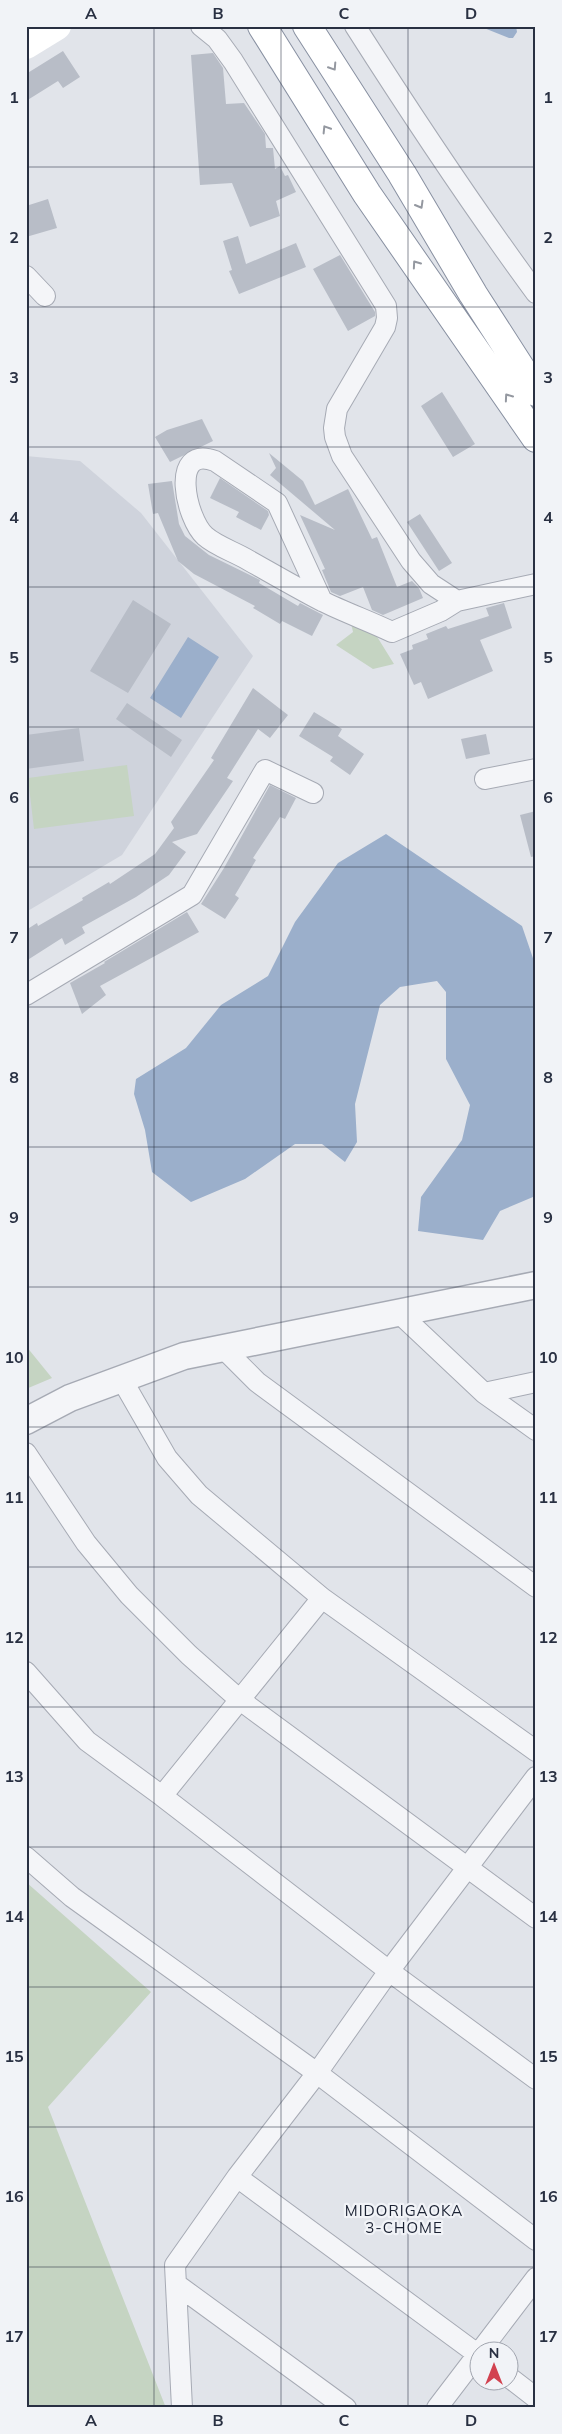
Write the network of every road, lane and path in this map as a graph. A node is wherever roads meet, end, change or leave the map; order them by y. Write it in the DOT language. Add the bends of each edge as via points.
graph roads {
  1 [pos="57,26"];
  2 [pos="201,26"];
  3 [pos="262,26"];
  4 [pos="307,26"];
  5 [pos="355,26"];
  6 [pos="26,45"];
  7 [pos="26,276"];
  8 [pos="536,293"];
  9 [pos="45,296"];
  10 [pos="536,392"];
  11 [pos="536,438"];
  12 [pos="536,584"];
  13 [pos="456,600"];
  14 [pos="322,601"];
  15 [pos="536,769"];
  16 [pos="485,779"];
  17 [pos="313,793"];
  18 [pos="26,996"];
  19 [pos="536,1285"];
  20 [pos="398,1312"];
  21 [pos="222,1347"];
  22 [pos="121,1378"];
  23 [pos="536,1382"];
  24 [pos="484,1393"];
  25 [pos="26,1421"];
  26 [pos="536,1430"];
  27 [pos="26,1453"];
  28 [pos="536,1587"];
  29 [pos="322,1598"];
  30 [pos="26,1672"];
  31 [pos="240,1700"];
  32 [pos="536,1751"];
  33 [pos="536,1777"];
  34 [pos="162,1796"];
  35 [pos="26,1857"];
  36 [pos="468,1867"];
  37 [pos="536,1918"];
  38 [pos="389,1971"];
  39 [pos="317,2073"];
  40 [pos="536,2079"];
  41 [pos="237,2177"];
  42 [pos="536,2240"];
  43 [pos="536,2278"];
  44 [pos="176,2284"];
  45 [pos="488,2342"];
  46 [pos="470,2349"];
  47 [pos="470,2365"];
  48 [pos="520,2386"];
  49 [pos="536,2398"];
  50 [pos="182,2408"];
  51 [pos="346,2408"];
  52 [pos="437,2408"];
  1 -- 6 [label="main road"];
  2 -- 13 [label="street" via="217,39 233,61 386,306 385,327 337,409 335,437 342,456 411,561 431,584"];
  11 -- 3 [label="main road, one-way" via="367,194"];
  4 -- 10 [label="main road, one-way"];
  5 -- 8 [label="street" via="422,132"];
  7 -- 9 [label="street"];
  12 -- 13 [label="street"];
  13 -- 14 [label="street" via="442,611 392,632"];
  14 -- 14 [label="street" via="204,535 189,512 185,481 191,464 202,459 214,461 277,503"];
  15 -- 16 [label="street"];
  17 -- 18 [label="street" via="265,770 192,895"];
  19 -- 20 [label="street"];
  20 -- 21 [label="street"];
  20 -- 24 [label="street"];
  21 -- 22 [label="street" via="184,1356"];
  21 -- 28 [label="street" via="257,1382"];
  22 -- 25 [label="street" via="70,1398"];
  22 -- 29 [label="street" via="167,1458 199,1496"];
  23 -- 24 [label="street"];
  24 -- 26 [label="street"];
  27 -- 31 [label="street" via="86,1543 129,1595"];
  29 -- 31 [label="street"];
  29 -- 32 [label="street"];
  30 -- 34 [label="street" via="87,1741"];
  31 -- 34 [label="street"];
  31 -- 36 [label="street"];
  33 -- 36 [label="street"];
  34 -- 38 [label="street"];
  35 -- 39 [label="street" via="72,1897"];
  36 -- 37 [label="street"];
  36 -- 38 [label="street"];
  38 -- 39 [label="street"];
  38 -- 40 [label="street"];
  39 -- 41 [label="street"];
  39 -- 42 [label="street"];
  41 -- 44 [label="street" via="174,2266"];
  41 -- 46 [label="street"];
  43 -- 45 [label="street"];
  44 -- 50 [label="street"];
  44 -- 51 [label="street"];
  47 -- 52 [label="street"];
  48 -- 49 [label="street"];
}
